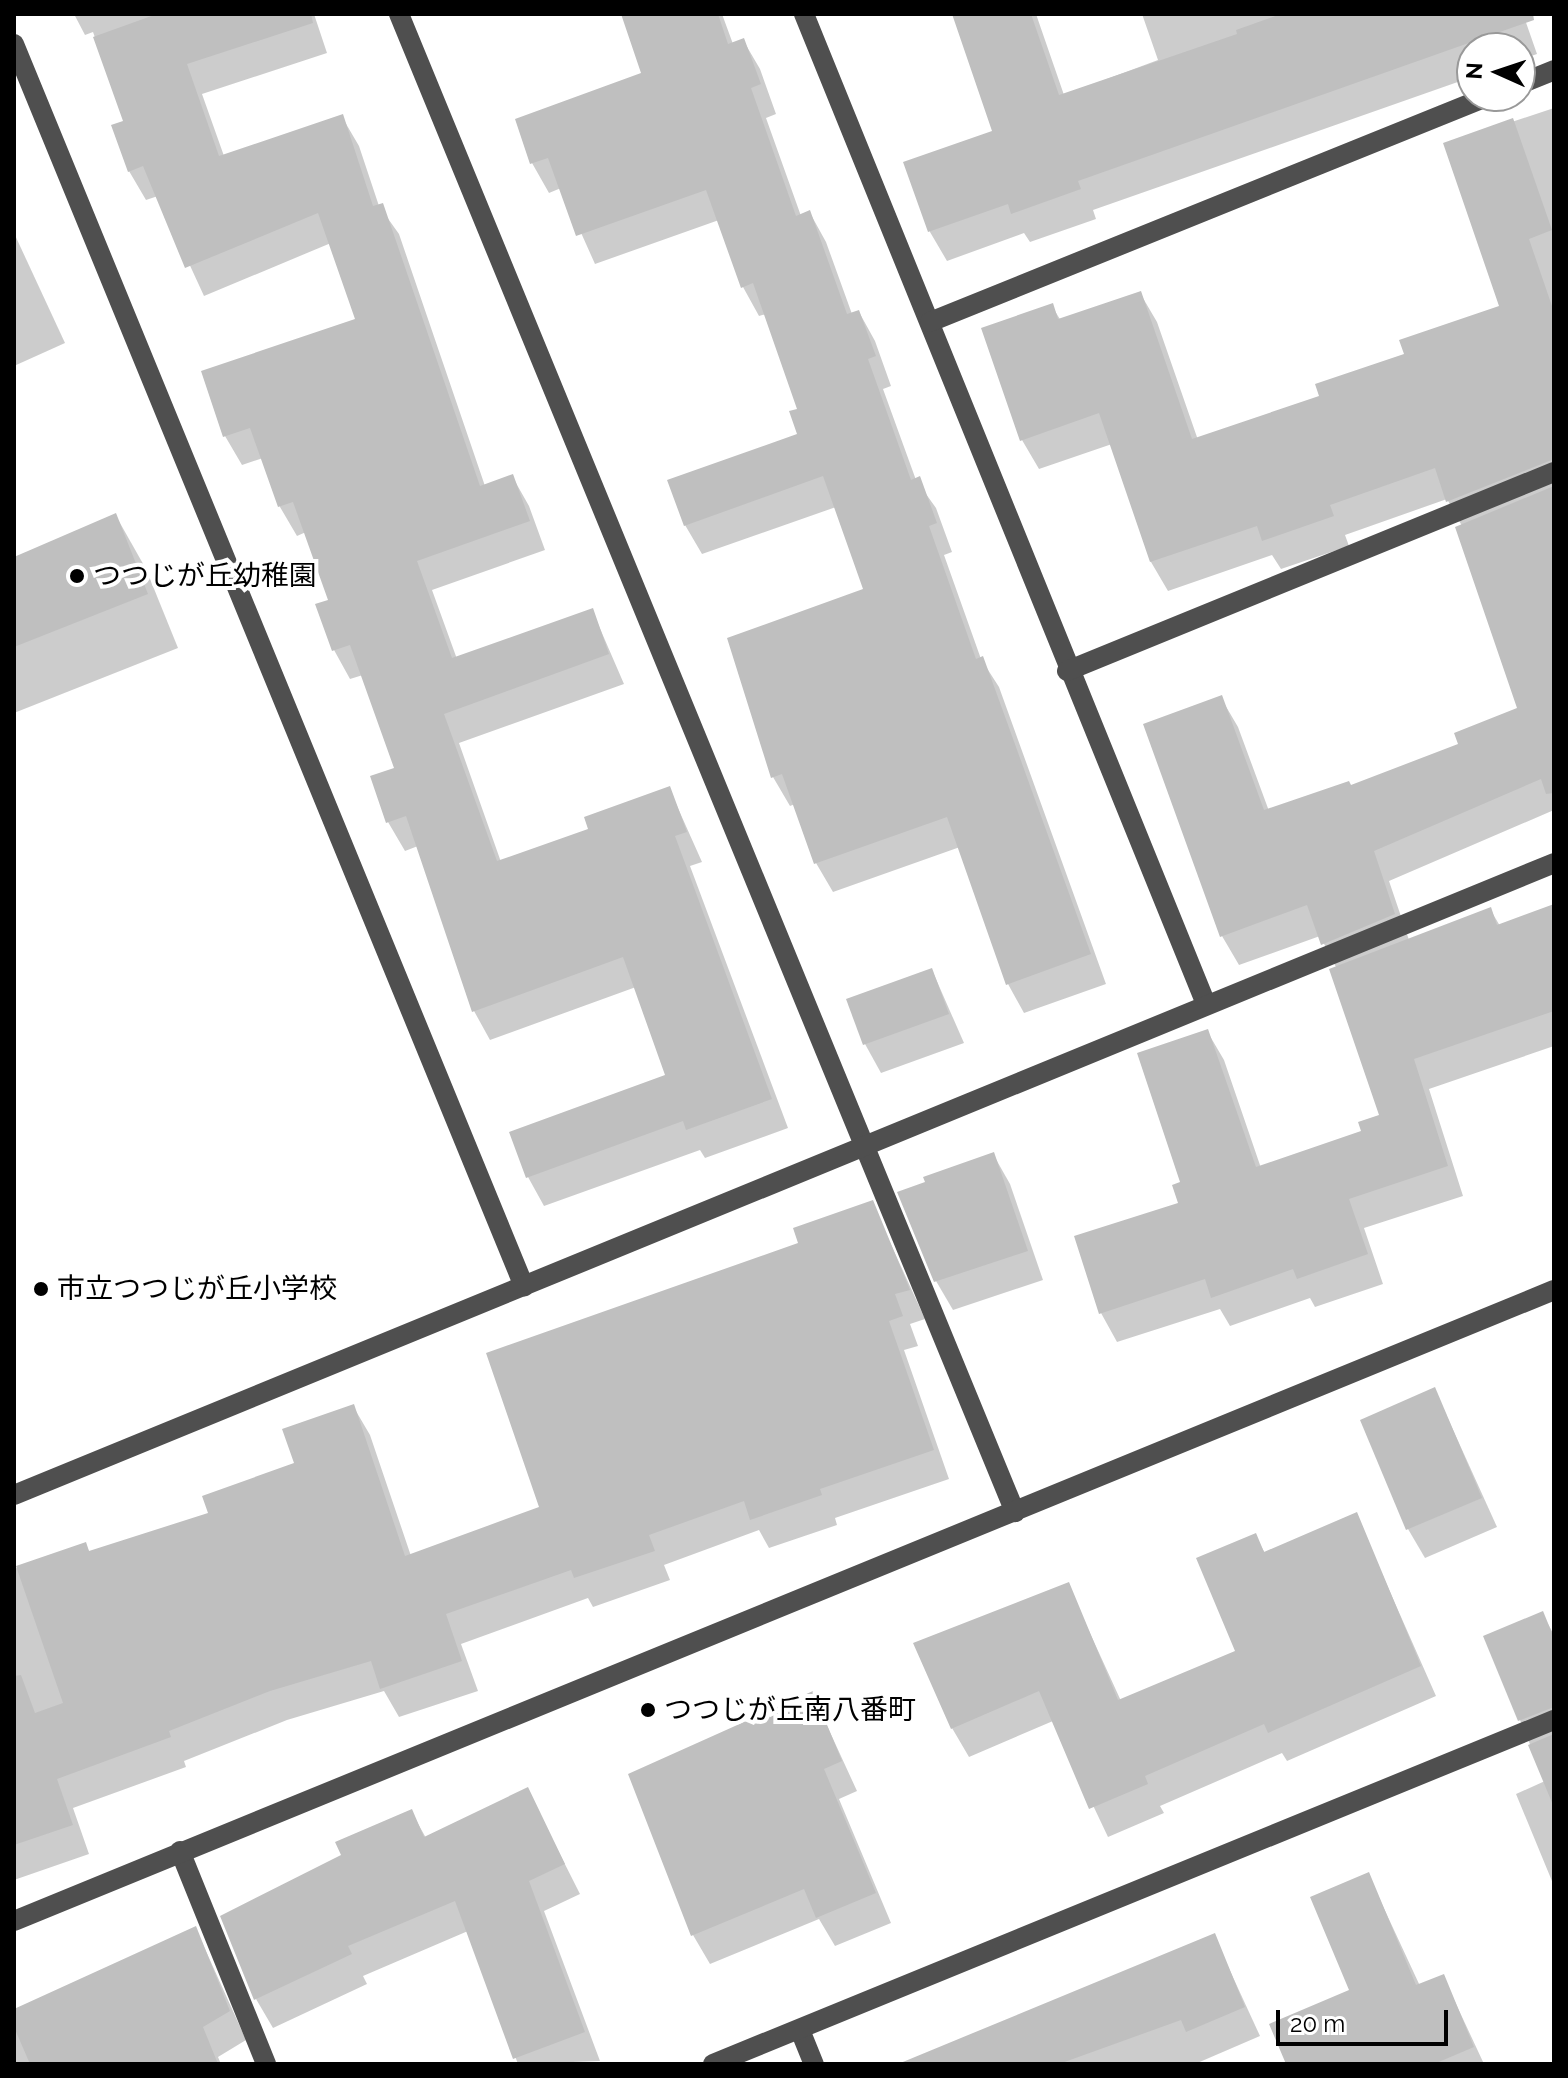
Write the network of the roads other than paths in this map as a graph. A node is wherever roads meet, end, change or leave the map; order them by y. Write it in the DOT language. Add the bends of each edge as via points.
graph roads {
  1 [pos="399,14"];
  2 [pos="804,14"];
  3 [pos="14,44"];
  4 [pos="1456,109"];
  5 [pos="930,322"];
  6 [pos="1554,472"];
  7 [pos="1067,671"];
  8 [pos="1554,863"];
  9 [pos="1206,1004"];
  10 [pos="865,1148"];
  11 [pos="524,1286"];
  12 [pos="1554,1290"];
  13 [pos="14,1495"];
  14 [pos="1015,1512"];
  15 [pos="1554,1720"];
  16 [pos="180,1851"];
  17 [pos="14,1921"];
  18 [pos="800,2030"];
  19 [pos="266,2064"];
  20 [pos="713,2064"];
  21 [pos="814,2064"];
  1 -- 10 [label="street"];
  2 -- 5 [label="street"];
  3 -- 11 [label="street"];
  4 -- 5 [label="street"];
  5 -- 7 [label="street"];
  6 -- 7 [label="street"];
  7 -- 9 [label="street"];
  8 -- 9 [label="street"];
  9 -- 10 [label="street"];
  10 -- 11 [label="street"];
  10 -- 14 [label="street"];
  11 -- 13 [label="street"];
  12 -- 14 [label="street"];
  14 -- 16 [label="street"];
  15 -- 18 [label="street"];
  16 -- 17 [label="street"];
  16 -- 19 [label="street"];
  18 -- 20 [label="street"];
  18 -- 21 [label="street"];
}
